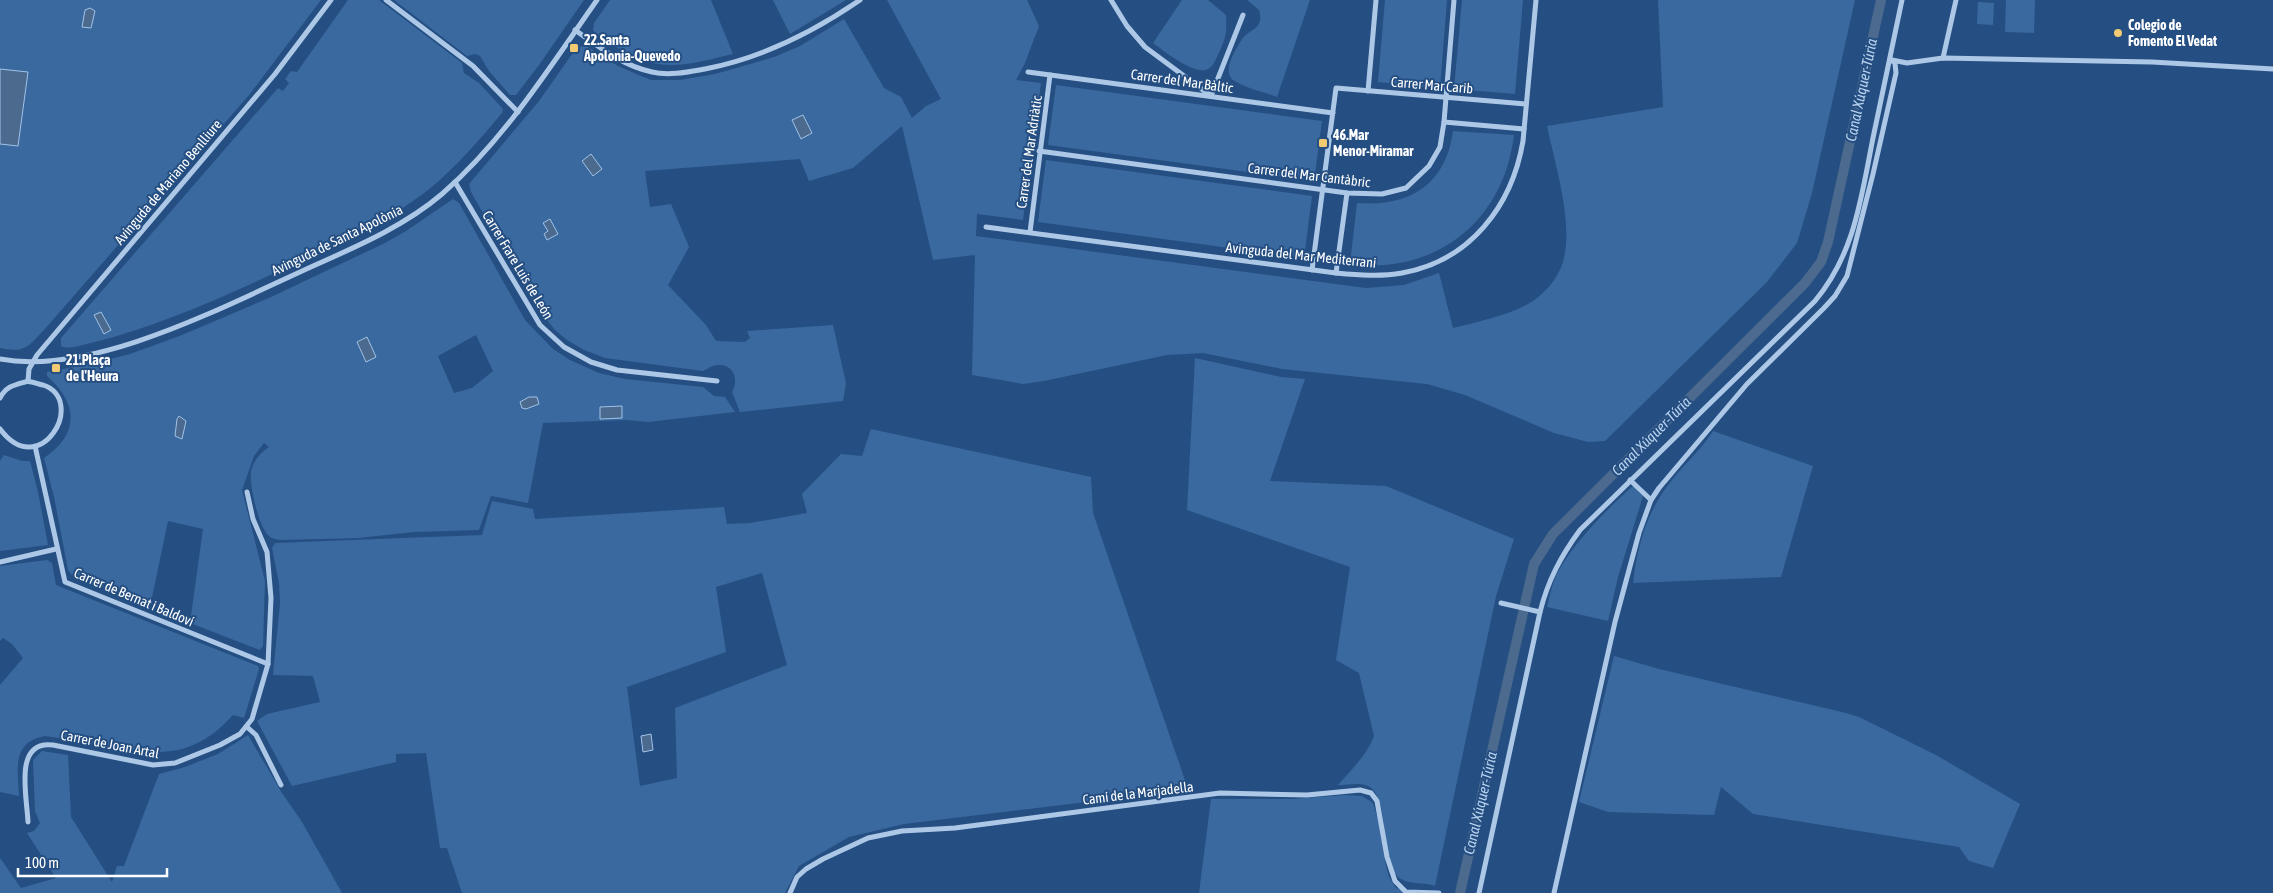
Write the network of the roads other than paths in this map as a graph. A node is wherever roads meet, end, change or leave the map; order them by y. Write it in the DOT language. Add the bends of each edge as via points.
graph roads {
  1 [pos="331,0"];
  2 [pos="386,0"];
  3 [pos="597,0"];
  4 [pos="860,0"];
  5 [pos="1112,0"];
  6 [pos="1376,0"];
  7 [pos="1454,0"];
  8 [pos="1536,0"];
  9 [pos="1902,0"];
  10 [pos="1956,0"];
  11 [pos="1244,15"];
  12 [pos="575,30"];
  13 [pos="1943,58"];
  14 [pos="1890,59"];
  15 [pos="1907,63"];
  16 [pos="2273,69"];
  17 [pos="1028,72"];
  18 [pos="1896,73"];
  19 [pos="1050,75"];
  20 [pos="1368,90"];
  21 [pos="1211,96"];
  22 [pos="1446,97"];
  23 [pos="1526,104"];
  24 [pos="518,112"];
  25 [pos="1333,113"];
  26 [pos="1444,122"];
  27 [pos="1524,129"];
  28 [pos="1039,151"];
  29 [pos="455,182"];
  30 [pos="1323,190"];
  31 [pos="1347,193"];
  32 [pos="986,227"];
  33 [pos="1030,232"];
  34 [pos="1312,270"];
  35 [pos="1336,273"];
  36 [pos="0,359"];
  37 [pos="33,362"];
  38 [pos="1748,367"];
  39 [pos="1756,375"];
  40 [pos="28,381"];
  41 [pos="717,381"];
  42 [pos="0,398"];
  43 [pos="0,429"];
  44 [pos="35,446"];
  45 [pos="1630,480"];
  46 [pos="247,492"];
  47 [pos="1651,500"];
  48 [pos="56,549"];
  49 [pos="0,562"];
  50 [pos="1502,604"];
  51 [pos="1540,612"];
  52 [pos="268,664"];
  53 [pos="247,727"];
  54 [pos="281,785"];
  55 [pos="28,822"];
  56 [pos="1439,892"];
  57 [pos="790,893"];
  58 [pos="1479,893"];
  59 [pos="1554,893"];
  1 -- 37 [label="street, Avinguda de Mariano Benlliure" via="275,74"];
  2 -- 24 [label="street" via="473,66"];
  3 -- 12 [label="street, Avinguda de Santa Apolònia"];
  4 -- 12 [label="street" via="788,43 742,60 686,73 658,73 628,64"];
  5 -- 21 [label="street" via="1127,26 1145,47"];
  6 -- 20 [label="street"];
  7 -- 22 [label="street, Carrer del Mar Cantàbric"];
  8 -- 23 [label="street, Avinguda del Mar Mediterrani"];
  9 -- 14 [label="street"];
  10 -- 13 [label="street"];
  11 -- 21 [label="street"];
  12 -- 24 [label="street, Avinguda de Santa Apolònia"];
  13 -- 15 [label="street"];
  13 -- 16 [label="street" via="2152,62"];
  14 -- 15 [label="street"];
  14 -- 18 [label="street" via="1895,63"];
  14 -- 38 [label="street" via="1862,195 1848,248 1837,272 1815,301"];
  15 -- 18 [label="street" via="1902,64"];
  17 -- 19 [label="street, Carrer del Mar Bàltic"];
  18 -- 39 [label="street" via="1847,276 1824,308"];
  19 -- 21 [label="street, Carrer del Mar Bàltic"];
  19 -- 28 [label="street, Carrer del Mar Adriàtic"];
  20 -- 22 [label="street, Carrer Mar Carib"];
  20 -- 25 [label="street, Carrer Mar Carib" via="1336,88"];
  21 -- 25 [label="street, Carrer del Mar Bàltic"];
  22 -- 23 [label="street, Carrer Mar Carib"];
  22 -- 26 [label="street, Carrer del Mar Cantàbric"];
  23 -- 27 [label="street, Avinguda del Mar Mediterrani"];
  24 -- 29 [label="street, Avinguda de Santa Apolònia"];
  25 -- 30 [label="street"];
  26 -- 27 [label="street"];
  26 -- 31 [label="street, Carrer del Mar Cantàbric" via="1440,147 1429,166 1406,188 1382,194"];
  27 -- 35 [label="street, Avinguda del Mar Mediterrani" via="1520,158 1503,201 1475,237 1443,259 1402,274"];
  28 -- 30 [label="street, Carrer del Mar Cantàbric"];
  28 -- 33 [label="street, Carrer del Mar Adriàtic"];
  29 -- 37 [label="street, Avinguda de Santa Apolònia" via="386,232 220,309 110,350"];
  29 -- 41 [label="street, Carrer Frare Luis de León" via="540,325 564,347 591,362 617,370"];
  30 -- 31 [label="street, Carrer del Mar Cantàbric"];
  30 -- 34 [label="street"];
  31 -- 35 [label="street"];
  32 -- 33 [label="street, Avinguda del Mar Mediterrani"];
  33 -- 34 [label="street, Avinguda del Mar Mediterrani"];
  34 -- 35 [label="street, Avinguda del Mar Mediterrani"];
  36 -- 37 [label="street, Avinguda de Santa Apolònia"];
  37 -- 40 [label="street, Avinguda de Mariano Benlliure"];
  38 -- 39 [label="street"];
  38 -- 45 [label="street"];
  39 -- 47 [label="street"];
  40 -- 42 [label="street" via="8,387"];
  40 -- 44 [label="street" via="48,387 57,397 61,409 58,428 49,440"];
  43 -- 44 [label="street" via="18,445"];
  44 -- 48 [label="street, Carrer de Bernat i Baldoví"];
  45 -- 47 [label="street"];
  45 -- 51 [label="street" via="1580,530 1566,550 1546,588"];
  46 -- 52 [label="street" via="270,576"];
  47 -- 59 [label="street" via="1615,622"];
  48 -- 49 [label="street"];
  48 -- 52 [label="street, Carrer de Bernat i Baldoví" via="65,582"];
  50 -- 51 [label="street"];
  51 -- 58 [label="street"];
  52 -- 53 [label="street"];
  53 -- 54 [label="street" via="256,735"];
  53 -- 55 [label="street, Carrer de Joan Artal" via="220,745 164,766 53,745 36,746 29,754 26,767"];
  56 -- 57 [label="street, Camí de la Marjadella" via="1406,892 1395,880 1387,857 1377,801 1371,793 1360,790 1307,795 1220,793 955,828 902,831 868,838 823,859 797,877"];
}
